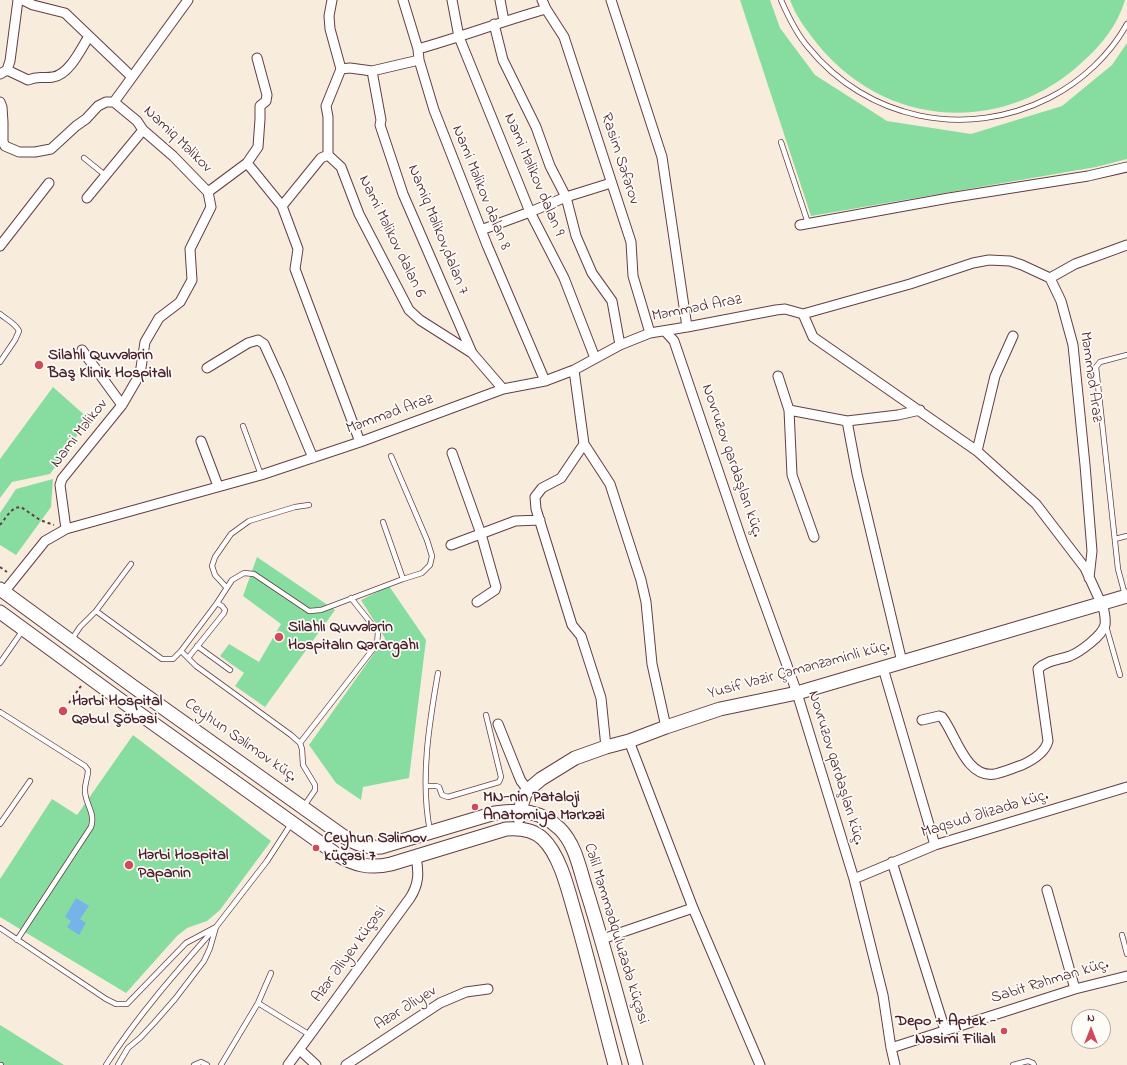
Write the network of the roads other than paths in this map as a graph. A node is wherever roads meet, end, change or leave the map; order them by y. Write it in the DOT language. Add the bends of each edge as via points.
graph roads {
  1 [pos="18,0"];
  2 [pos="23,0"];
  3 [pos="188,0"];
  4 [pos="332,0"];
  5 [pos="403,0"];
  6 [pos="452,0"];
  7 [pos="500,0"];
  8 [pos="542,0"];
  9 [pos="611,0"];
  10 [pos="781,0"];
  11 [pos="546,9"];
  12 [pos="504,21"];
  13 [pos="494,24"];
  14 [pos="1127,24"];
  15 [pos="89,36"];
  16 [pos="460,37"];
  17 [pos="418,49"];
  18 [pos="257,58"];
  19 [pos="419,60"];
  20 [pos="341,69"];
  21 [pos="372,70"];
  22 [pos="4,72"];
  23 [pos="132,77"];
  24 [pos="0,102"];
  25 [pos="114,102"];
  26 [pos="143,130"];
  27 [pos="781,142"];
  28 [pos="328,156"];
  29 [pos="84,158"];
  30 [pos="247,163"];
  31 [pos="1127,167"];
  32 [pos="105,175"];
  33 [pos="49,183"];
  34 [pos="611,183"];
  35 [pos="208,192"];
  36 [pos="566,197"];
  37 [pos="87,198"];
  38 [pos="282,206"];
  39 [pos="530,212"];
  40 [pos="804,224"];
  41 [pos="481,230"];
  42 [pos="1127,245"];
  43 [pos="0,246"];
  44 [pos="1050,278"];
  45 [pos="0,314"];
  46 [pos="803,314"];
  47 [pos="687,327"];
  48 [pos="666,331"];
  49 [pos="650,333"];
  50 [pos="1013,336"];
  51 [pos="620,345"];
  52 [pos="82,350"];
  53 [pos="472,353"];
  54 [pos="1127,355"];
  55 [pos="595,358"];
  56 [pos="0,362"];
  57 [pos="207,368"];
  58 [pos="574,370"];
  59 [pos="778,376"];
  60 [pos="545,381"];
  61 [pos="503,389"];
  62 [pos="122,405"];
  63 [pos="789,410"];
  64 [pos="920,410"];
  65 [pos="847,421"];
  66 [pos="243,426"];
  67 [pos="201,442"];
  68 [pos="360,442"];
  69 [pos="584,444"];
  70 [pos="976,451"];
  71 [pos="452,453"];
  72 [pos="391,456"];
  73 [pos="313,458"];
  74 [pos="261,475"];
  75 [pos="218,486"];
  76 [pos="309,505"];
  77 [pos="540,520"];
  78 [pos="383,522"];
  79 [pos="66,529"];
  80 [pos="481,534"];
  81 [pos="1127,536"];
  82 [pos="814,537"];
  83 [pos="1115,539"];
  84 [pos="450,545"];
  85 [pos="131,564"];
  86 [pos="403,578"];
  87 [pos="1089,578"];
  88 [pos="226,587"];
  89 [pos="2,590"];
  90 [pos="1126,596"];
  91 [pos="351,598"];
  92 [pos="477,602"];
  93 [pos="217,603"];
  94 [pos="1102,603"];
  95 [pos="96,610"];
  96 [pos="0,612"];
  97 [pos="1105,624"];
  98 [pos="23,630"];
  99 [pos="71,641"];
  100 [pos="197,646"];
  101 [pos="181,651"];
  102 [pos="188,658"];
  103 [pos="902,662"];
  104 [pos="0,663"];
  105 [pos="883,668"];
  106 [pos="230,670"];
  107 [pos="438,673"];
  108 [pos="1120,675"];
  109 [pos="797,693"];
  110 [pos="0,712"];
  111 [pos="486,715"];
  112 [pos="922,720"];
  113 [pos="498,724"];
  114 [pos="666,727"];
  115 [pos="629,741"];
  116 [pos="300,743"];
  117 [pos="606,747"];
  118 [pos="30,781"];
  119 [pos="426,786"];
  120 [pos="1127,788"];
  121 [pos="528,790"];
  122 [pos="304,807"];
  123 [pos="520,810"];
  124 [pos="292,823"];
  125 [pos="0,824"];
  126 [pos="518,828"];
  127 [pos="430,832"];
  128 [pos="344,836"];
  129 [pos="934,845"];
  130 [pos="416,857"];
  131 [pos="892,862"];
  132 [pos="854,878"];
  133 [pos="1046,890"];
  134 [pos="693,908"];
  135 [pos="216,927"];
  136 [pos="0,928"];
  137 [pos="1122,935"];
  138 [pos="602,939"];
  139 [pos="18,940"];
  140 [pos="1127,954"];
  141 [pos="271,973"];
  142 [pos="1127,976"];
  143 [pos="488,989"];
  144 [pos="1075,989"];
  145 [pos="258,1003"];
  146 [pos="620,1006"];
  147 [pos="601,1012"];
  148 [pos="946,1030"];
  149 [pos="310,1035"];
  150 [pos="891,1048"];
  151 [pos="300,1050"];
  152 [pos="106,1065"];
  153 [pos="118,1065"];
  154 [pos="194,1065"];
  155 [pos="208,1065"];
  156 [pos="221,1065"];
  157 [pos="288,1065"];
  158 [pos="316,1065"];
  159 [pos="346,1065"];
  160 [pos="615,1065"];
  161 [pos="636,1065"];
  162 [pos="760,1065"];
  163 [pos="895,1065"];
  164 [pos="1013,1065"];
  165 [pos="1034,1065"];
  1 -- 22 [label="street" via="10,61"];
  2 -- 15 [label="street" via="65,13"];
  3 -- 23 [label="street"];
  4 -- 20 [label="street" via="330,29"];
  5 -- 17 [label="street, Nami Məlikov dalan 8"];
  6 -- 16 [label="street, Nami Məlikov dalan 9"];
  7 -- 12 [label="street"];
  8 -- 11 [label="street, Rasim Səfərov"];
  9 -- 47 [label="street" via="662,157"];
  10 -- 14 [label="lane" via="790,21 808,47 829,69 854,89 881,104 910,114 941,119 972,120 1003,115 1033,106 1061,92 1086,73 1108,51"];
  11 -- 12 [label="street"];
  11 -- 34 [label="street, Rasim Səfərov" via="564,37"];
  12 -- 13 [label="street"];
  13 -- 16 [label="street"];
  13 -- 36 [label="street" via="503,60"];
  15 -- 22 [label="street" via="69,68 54,77 37,76 28,80"];
  15 -- 23 [label="street"];
  16 -- 17 [label="street"];
  16 -- 39 [label="street, Nami Məlikov dalan 9"];
  17 -- 19 [label="street, Nami Məlikov dalan 8"];
  18 -- 30 [label="street, Namiq Məlikov" via="267,95 266,101 260,106 258,147"];
  19 -- 21 [label="street"];
  19 -- 41 [label="street, Nami Məlikov dalan 8" via="434,110"];
  20 -- 21 [label="street"];
  20 -- 28 [label="street" via="326,106"];
  21 -- 53 [label="street, Namiq Məlikov,dalan 7" via="382,120 380,124 403,194"];
  23 -- 25 [label="street"];
  24 -- 25 [label="street" via="3,142 5,146 19,152 51,149 98,106"];
  25 -- 26 [label="street, Namiq Məlikov" via="137,121"];
  26 -- 32 [label="street"];
  26 -- 35 [label="street, Namiq Məlikov" via="174,156"];
  27 -- 40 [label="lane"];
  28 -- 38 [label="street" via="321,158"];
  28 -- 53 [label="street, Nami Məlikov dalan 6" via="341,167 359,214 409,310 420,320"];
  29 -- 32 [label="lane"];
  30 -- 35 [label="street, Namiq Məlikov"];
  30 -- 38 [label="street"];
  31 -- 40 [label="street" via="1088,176"];
  32 -- 37 [label="street"];
  33 -- 43 [label="street"];
  34 -- 36 [label="street"];
  34 -- 49 [label="street, Rasim Səfərov" via="631,242 633,276"];
  35 -- 62 [label="street, Nami Məlikov" via="212,207 190,249 192,280 180,302 159,318 145,342 140,374"];
  36 -- 39 [label="street"];
  36 -- 51 [label="street" via="576,236 592,273 612,300"];
  38 -- 68 [label="street" via="298,249 295,269"];
  39 -- 41 [label="street"];
  39 -- 55 [label="street, Nami Məlikov dalan 9" via="564,278"];
  41 -- 60 [label="street, Nami Məlikov dalan 8"];
  42 -- 44 [label="street" via="1075,264"];
  44 -- 46 [label="street, Məmməd Araz" via="1010,261 973,262 910,284"];
  44 -- 87 [label="street, Məmməd Araz" via="1061,301 1073,345 1092,551"];
  45 -- 56 [label="lane" via="19,331"];
  46 -- 47 [label="street, Məmməd Araz" via="786,309 776,310"];
  46 -- 64 [label="street" via="812,337"];
  47 -- 48 [label="street, Məmməd Araz"];
  48 -- 49 [label="street, Məmməd Araz"];
  48 -- 109 [label="street, Novruzov qardaşları küç." via="674,342"];
  49 -- 51 [label="street, Məmməd Araz"];
  50 -- 70 [label="street" via="995,376"];
  51 -- 55 [label="street, Məmməd Araz"];
  52 -- 62 [label="street"];
  53 -- 61 [label="street, Namiq Məlikov,dalan 7"];
  54 -- 83 [label="lane" via="1100,362 1096,367"];
  55 -- 58 [label="street, Məmməd Araz"];
  57 -- 73 [label="street" via="248,343 258,340 264,344"];
  58 -- 60 [label="street, Məmməd Araz"];
  58 -- 69 [label="street"];
  59 -- 63 [label="street"];
  60 -- 61 [label="street, Məmməd Araz"];
  61 -- 68 [label="street, Məmməd Araz"];
  62 -- 79 [label="street, Nami Məlikov" via="62,479 60,485"];
  63 -- 65 [label="street"];
  63 -- 82 [label="street" via="792,475"];
  64 -- 65 [label="street"];
  64 -- 70 [label="street"];
  65 -- 103 [label="street" via="857,474"];
  66 -- 74 [label="lane"];
  67 -- 75 [label="street"];
  68 -- 73 [label="street, Məmməd Araz"];
  69 -- 77 [label="street" via="561,478 542,488 535,497"];
  69 -- 114 [label="street" via="610,484 641,580 646,602 652,664"];
  70 -- 87 [label="street" via="1036,504 1085,568"];
  71 -- 80 [label="street"];
  72 -- 86 [label="lane" via="432,556 430,565 422,573"];
  73 -- 74 [label="street, Məmməd Araz"];
  74 -- 75 [label="street, Məmməd Araz"];
  75 -- 79 [label="street, Məmməd Araz"];
  76 -- 88 [label="lane" via="248,521 231,534 215,557 212,566 215,575"];
  77 -- 80 [label="street" via="515,521"];
  77 -- 117 [label="street" via="572,625 582,636 601,698"];
  78 -- 86 [label="lane"];
  79 -- 89 [label="street, Məmməd Araz" via="44,541"];
  80 -- 84 [label="street"];
  80 -- 92 [label="street" via="496,586 495,590"];
  81 -- 83 [label="lane"];
  83 -- 90 [label="lane" via="1118,569"];
  85 -- 95 [label="lane"];
  86 -- 91 [label="lane"];
  87 -- 94 [label="street"];
  88 -- 91 [label="lane" via="244,573 254,574 309,612"];
  88 -- 93 [label="lane"];
  89 -- 99 [label="main road, Ceyhun Səlimov küç."];
  90 -- 94 [label="main road, Yusif Vəzir Çəmənzəminli küç."];
  91 -- 116 [label="lane" via="378,632 377,644"];
  93 -- 100 [label="lane" via="225,610 224,613"];
  93 -- 101 [label="lane"];
  94 -- 97 [label="street"];
  94 -- 103 [label="main road, Yusif Vəzir Çəmənzəminli küç."];
  95 -- 99 [label="lane"];
  95 -- 101 [label="lane" via="162,659 174,659"];
  96 -- 98 [label="main road"];
  97 -- 108 [label="lane"];
  97 -- 112 [label="street" via="1099,635 1071,656 1046,663 1038,669 1048,742 1044,751 1029,762 994,774 984,773 972,766 942,717"];
  98 -- 104 [label="lane"];
  98 -- 124 [label="main road"];
  99 -- 122 [label="main road, Ceyhun Səlimov küç."];
  100 -- 102 [label="lane"];
  100 -- 106 [label="lane"];
  101 -- 102 [label="lane"];
  102 -- 116 [label="lane"];
  103 -- 105 [label="main road, Yusif Vəzir Çəmənzəminli küç."];
  105 -- 109 [label="main road, Yusif Vəzir Çəmənzəminli küç."];
  105 -- 129 [label="street"];
  107 -- 119 [label="lane" via="430,722"];
  109 -- 114 [label="main road, Yusif Vəzir Çəmənzəminli küç." via="720,709"];
  109 -- 132 [label="street, Novruzov qardaşları küç."];
  110 -- 139 [label="lane" via="85,766 88,770 84,789 93,815 92,827"];
  111 -- 119 [label="lane" via="501,780 448,797 442,794 439,787"];
  113 -- 121 [label="street" via="521,781"];
  114 -- 115 [label="main road, Yusif Vəzir Çəmənzəminli küç."];
  115 -- 117 [label="main road, Yusif Vəzir Çəmənzəminli küç."];
  115 -- 134 [label="street"];
  116 -- 122 [label="lane" via="303,766 315,788"];
  117 -- 121 [label="main road, Yusif Vəzir Çəmənzəminli küç." via="575,758"];
  118 -- 125 [label="lane"];
  119 -- 127 [label="lane" via="426,810"];
  120 -- 129 [label="street, Maqsud Əlizadə küç."];
  121 -- 123 [label="main road, Yusif Vəzir Çəmənzəminli küç."];
  122 -- 124 [label="main road"];
  122 -- 128 [label="main road, Ceyhun Səlimov küç."];
  123 -- 126 [label="main road, Yusif Vəzir Çəmənzəminli küç."];
  123 -- 127 [label="main road, Cəlil Məmmədquluzadə küçəsi" via="495,813"];
  123 -- 138 [label="main road, Cəlil Məmmədquluzadə küçəsi" via="539,815 551,822 567,838 573,848"];
  124 -- 130 [label="main road, Cəlil Məmmədquluzadə küçəsi" via="355,864 380,867"];
  124 -- 135 [label="lane" via="267,861"];
  126 -- 130 [label="main road, Cəlil Məmmədquluzadə küçəsi" via="495,832"];
  126 -- 147 [label="main road, Cəlil Məmmədquluzadə küçəsi" via="543,838 554,854 567,887"];
  127 -- 128 [label="main road, Cəlil Məmmədquluzadə küçəsi" via="393,844 374,847 355,843"];
  129 -- 131 [label="street, Maqsud Əlizadə küç."];
  130 -- 149 [label="street, Azər Əliyev küçəsi" via="419,877 415,890"];
  131 -- 132 [label="street, Maqsud Əlizadə küç."];
  131 -- 148 [label="street"];
  132 -- 150 [label="street, Novruzov qardaşları küç." via="883,995"];
  133 -- 144 [label="street"];
  134 -- 138 [label="street"];
  134 -- 162 [label="street"];
  135 -- 139 [label="lane" via="186,943 128,1004 116,1004 106,999"];
  135 -- 152 [label="lane" via="122,1040"];
  135 -- 153 [label="lane" via="204,961 175,999 128,1048"];
  136 -- 139 [label="lane"];
  137 -- 140 [label="lane"];
  138 -- 146 [label="main road, Cəlil Məmmədquluzadə küçəsi"];
  141 -- 145 [label="lane"];
  142 -- 144 [label="street, Sabit Rəhman küç."];
  143 -- 159 [label="street, Azər Əliyev" via="466,992 440,1003"];
  144 -- 148 [label="street, Sabit Rəhman küç."];
  145 -- 149 [label="lane"];
  145 -- 156 [label="lane"];
  146 -- 147 [label="main road"];
  146 -- 161 [label="main road, Cəlil Məmmədquluzadə küçəsi"];
  147 -- 160 [label="main road, Cəlil Məmmədquluzadə küçəsi"];
  148 -- 150 [label="street, Sabit Rəhman küç."];
  149 -- 151 [label="street, Azər Əliyev küçəsi"];
  150 -- 163 [label="street, Novruzov qardaşları küç."];
  151 -- 157 [label="street, Azər Əliyev küçəsi"];
  151 -- 158 [label="street"];
  154 -- 155 [label="lane" via="201,1062"];
  164 -- 165 [label="lane" via="1028,1061"];
}
